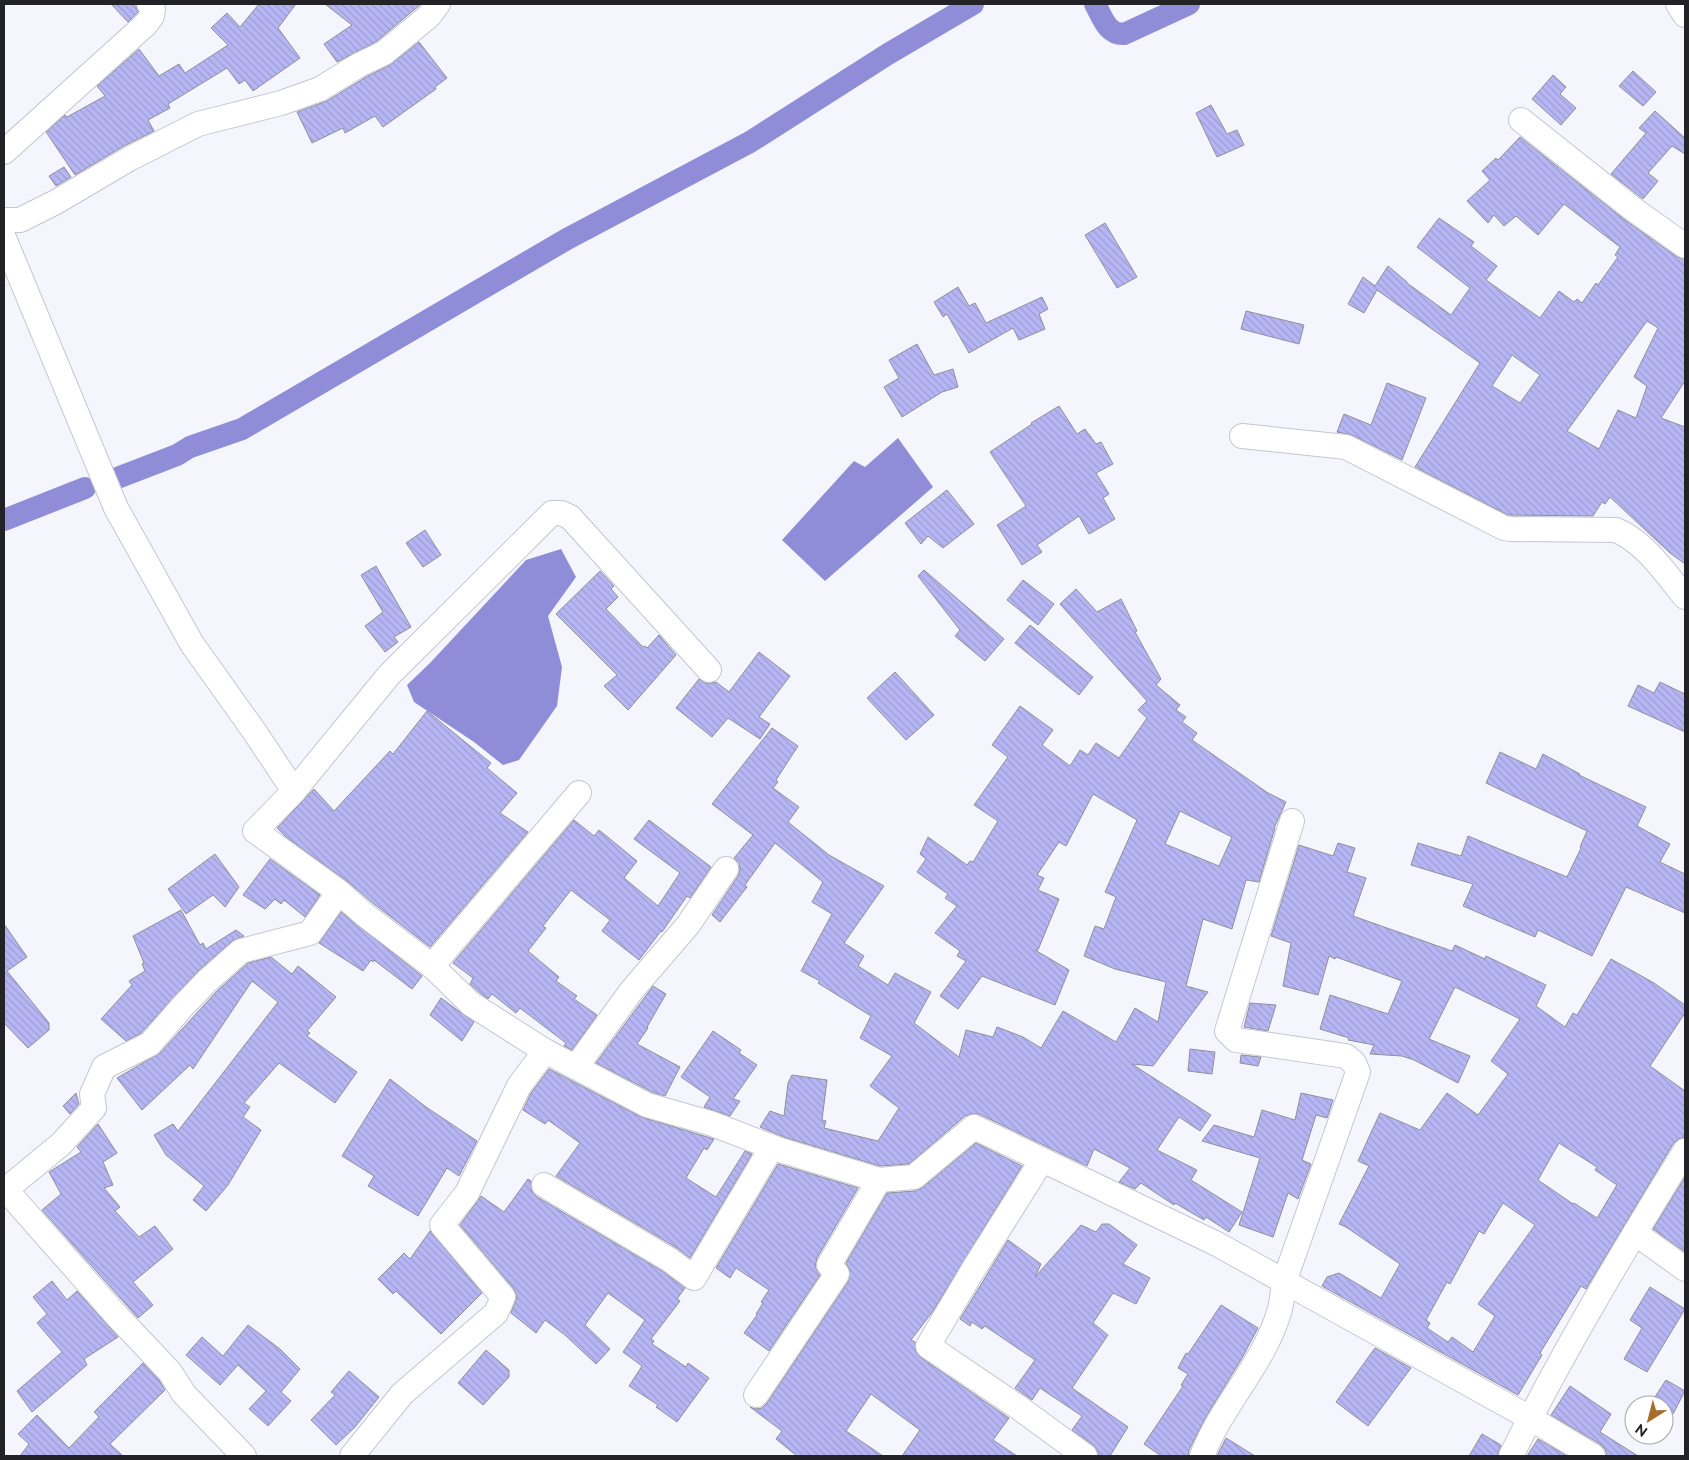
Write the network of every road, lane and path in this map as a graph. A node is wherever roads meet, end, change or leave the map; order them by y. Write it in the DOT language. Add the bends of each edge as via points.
graph roads {
  1 [pos="149,4"];
  2 [pos="438,4"];
  3 [pos="1678,4"];
  4 [pos="1685,15"];
  5 [pos="1521,120"];
  6 [pos="4,152"];
  7 [pos="4,220"];
  8 [pos="4,238"];
  9 [pos="1685,246"];
  10 [pos="1242,436"];
  11 [pos="1685,598"];
  12 [pos="709,670"];
  13 [pos="294,791"];
  14 [pos="579,793"];
  15 [pos="1292,821"];
  16 [pos="726,868"];
  17 [pos="339,892"];
  18 [pos="432,966"];
  19 [pos="545,1051"];
  20 [pos="576,1067"];
  21 [pos="772,1147"];
  22 [pos="1685,1151"];
  23 [pos="1042,1160"];
  24 [pos="879,1180"];
  25 [pos="544,1185"];
  26 [pos="5,1190"];
  27 [pos="1634,1233"];
  28 [pos="1685,1269"];
  29 [pos="1284,1282"];
  30 [pos="756,1395"];
  31 [pos="1530,1418"];
  32 [pos="244,1456"];
  33 [pos="352,1456"];
  34 [pos="1085,1456"];
  35 [pos="1202,1456"];
  36 [pos="1510,1456"];
  37 [pos="1593,1456"];
  1 -- 6 [label="street" via="153,9 152,16 146,24"];
  2 -- 7 [label="street" via="429,16 384,53 320,89 281,103 198,124 20,220"];
  3 -- 4 [label="street"];
  5 -- 9 [label="street"];
  8 -- 13 [label="street" via="116,508 192,644"];
  10 -- 11 [label="street" via="1346,447 1511,530 1616,530 1645,549"];
  12 -- 13 [label="street" via="570,518 562,513 552,513 389,675"];
  13 -- 17 [label="street" via="255,831"];
  14 -- 18 [label="street"];
  15 -- 29 [label="street" via="1227,1030 1236,1040 1346,1056 1358,1072"];
  16 -- 20 [label="street" via="688,925 632,990"];
  17 -- 18 [label="street"];
  17 -- 26 [label="street" via="310,933 241,951 207,981 150,1044 104,1067 92,1094 94,1108 61,1144"];
  18 -- 19 [label="street" via="471,1004"];
  19 -- 20 [label="street"];
  19 -- 33 [label="street" via="519,1086 467,1193 442,1225 502,1297 496,1312 402,1394"];
  20 -- 21 [label="street" via="647,1105 710,1123"];
  21 -- 24 [label="street"];
  21 -- 25 [label="street" via="694,1278 670,1260"];
  22 -- 27 [label="street"];
  23 -- 24 [label="street" via="974,1127 914,1176"];
  23 -- 29 [label="street" via="1217,1244"];
  23 -- 34 [label="street" via="928,1346"];
  24 -- 30 [label="street" via="829,1265 837,1274"];
  26 -- 32 [label="street" via="170,1372 184,1394"];
  27 -- 28 [label="street"];
  27 -- 31 [label="street"];
  29 -- 31 [label="street"];
  29 -- 35 [label="street" via="1280,1309 1267,1341 1209,1438"];
  31 -- 36 [label="street"];
  31 -- 37 [label="street"];
}
